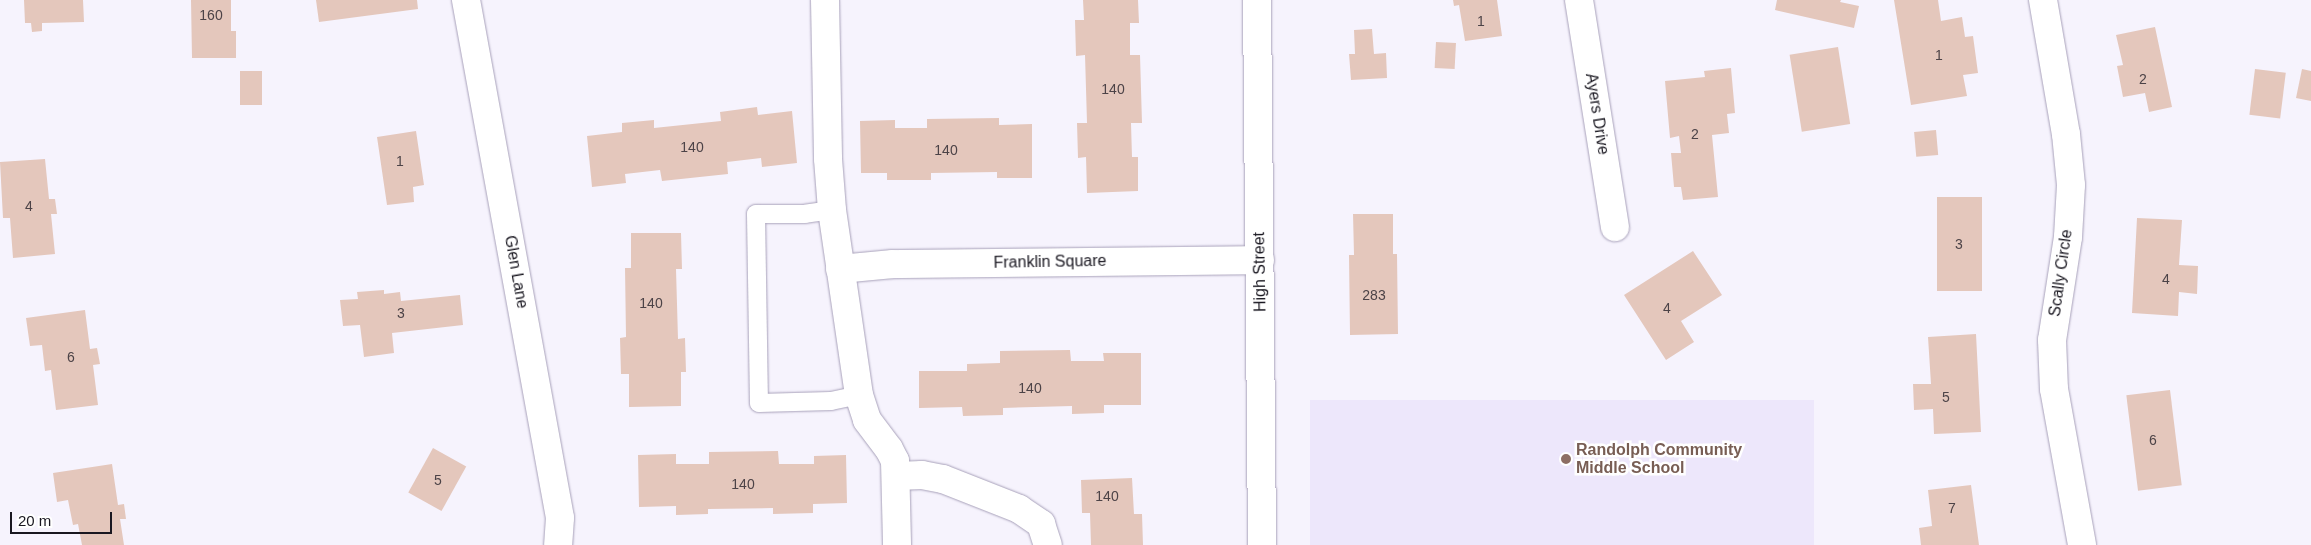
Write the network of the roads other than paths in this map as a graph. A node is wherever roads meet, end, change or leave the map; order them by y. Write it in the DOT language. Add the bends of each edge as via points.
graph roads {
  1 [pos="466,0"];
  2 [pos="825,0"];
  3 [pos="1257,0"];
  4 [pos="1579,0"];
  5 [pos="2043,0"];
  6 [pos="832,210"];
  7 [pos="1615,227"];
  8 [pos="1260,260"];
  9 [pos="840,269"];
  10 [pos="859,394"];
  11 [pos="896,476"];
  12 [pos="558,545"];
  13 [pos="897,545"];
  14 [pos="1048,545"];
  15 [pos="1262,545"];
  16 [pos="2082,545"];
  1 -- 12 [label="street, Glen Lane" via="560,518"];
  2 -- 6 [label="street"];
  3 -- 8 [label="street, High Street"];
  4 -- 7 [label="street, Ayers Drive"];
  5 -- 16 [label="street, Scally Circle" via="2066,134 2071,185 2068,237 2052,340 2053,381"];
  6 -- 9 [label="street"];
  6 -- 10 [label="lane" via="805,214 756,214 759,403 831,401"];
  8 -- 9 [label="street, Franklin Square" via="893,264"];
  8 -- 15 [label="street, High Street"];
  9 -- 10 [label="street"];
  10 -- 11 [label="street" via="870,426 892,455"];
  11 -- 13 [label="street"];
  11 -- 14 [label="street" via="943,478 1019,509 1040,524"];
}
